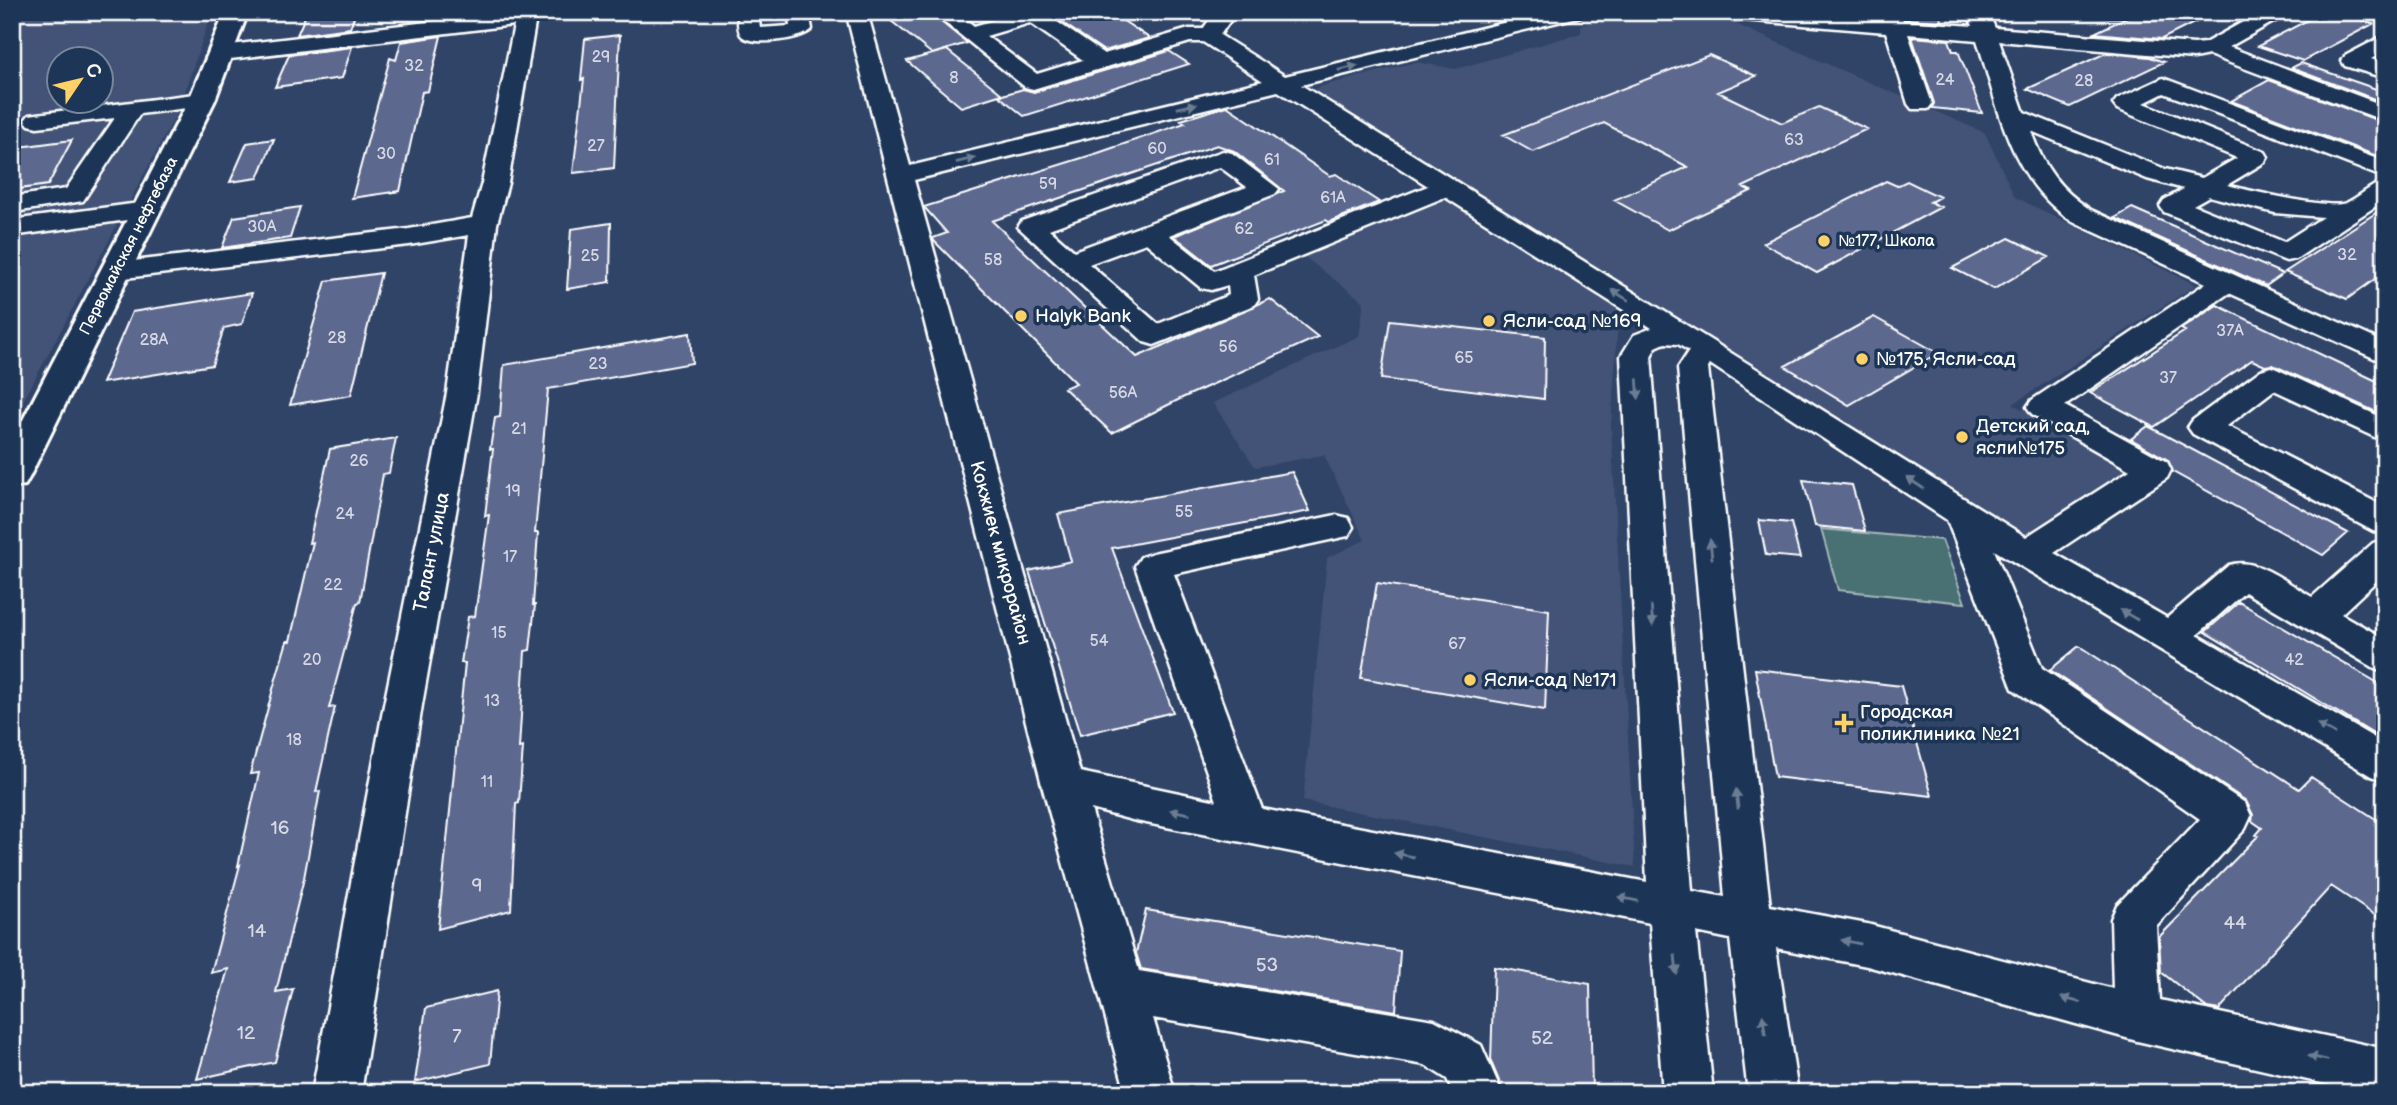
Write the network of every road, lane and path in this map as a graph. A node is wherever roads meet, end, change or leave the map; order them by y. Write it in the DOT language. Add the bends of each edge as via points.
graph roads {
  1 [pos="237,12"];
  2 [pos="748,12"];
  3 [pos="798,12"];
  4 [pos="856,12"];
  5 [pos="942,12"];
  6 [pos="1226,12"];
  7 [pos="1575,12"];
  8 [pos="1719,12"];
  9 [pos="2277,12"];
  10 [pos="1040,14"];
  11 [pos="527,15"];
  12 [pos="1472,19"];
  13 [pos="1892,20"];
  14 [pos="1982,24"];
  15 [pos="1496,33"];
  16 [pos="969,34"];
  17 [pos="1209,36"];
  18 [pos="2385,41"];
  19 [pos="2211,48"];
  20 [pos="222,53"];
  21 [pos="1100,61"];
  22 [pos="2385,72"];
  23 [pos="1282,84"];
  24 [pos="202,100"];
  25 [pos="1920,104"];
  26 [pos="133,108"];
  27 [pos="2385,114"];
  28 [pos="2014,116"];
  29 [pos="37,120"];
  30 [pos="2385,171"];
  31 [pos="1447,187"];
  32 [pos="2207,187"];
  33 [pos="903,188"];
  34 [pos="2385,189"];
  35 [pos="21,203"];
  36 [pos="147,210"];
  37 [pos="2348,212"];
  38 [pos="484,224"];
  39 [pos="12,228"];
  40 [pos="1150,233"];
  41 [pos="1070,262"];
  42 [pos="116,271"];
  43 [pos="1239,271"];
  44 [pos="2225,283"];
  45 [pos="1695,342"];
  46 [pos="2385,354"];
  47 [pos="2385,432"];
  48 [pos="12,476"];
  49 [pos="1962,514"];
  50 [pos="2385,522"];
  51 [pos="1336,527"];
  52 [pos="2385,552"];
  53 [pos="2026,554"];
  54 [pos="2315,616"];
  55 [pos="2169,638"];
  56 [pos="2385,656"];
  57 [pos="2385,764"];
  58 [pos="1063,785"];
  59 [pos="1247,825"];
  60 [pos="1671,907"];
  61 [pos="1749,923"];
  62 [pos="1124,991"];
  63 [pos="2137,1018"];
  64 [pos="2385,1073"];
  65 [pos="336,1093"];
  66 [pos="1151,1093"];
  67 [pos="1478,1093"];
  68 [pos="1688,1093"];
  69 [pos="1773,1093"];
  1 -- 20 [label="main road, Первомайская нефтебаза"];
  2 -- 3 [label="street" via="754,35 797,32 801,29"];
  4 -- 33 [label="street, Кокжиек микрорайон"];
  5 -- 16 [label="street"];
  6 -- 17 [label="street"];
  7 -- 15 [label="street"];
  8 -- 13 [label="street"];
  9 -- 19 [label="street"];
  10 -- 16 [label="street"];
  10 -- 21 [label="street"];
  11 -- 20 [label="street"];
  11 -- 38 [label="street, Талант улица"];
  12 -- 15 [label="street"];
  13 -- 14 [label="street"];
  13 -- 25 [label="street"];
  14 -- 19 [label="street" via="2194,51"];
  14 -- 28 [label="street"];
  23 -- 15 [label="street, one-way"];
  16 -- 21 [label="street" via="1033,82"];
  17 -- 21 [label="street" via="1189,34"];
  17 -- 23 [label="street"];
  18 -- 22 [label="street" via="2353,61"];
  19 -- 27 [label="street"];
  20 -- 24 [label="main road, Первомайская нефтебаза"];
  23 -- 31 [label="street"];
  33 -- 23 [label="street, one-way" via="1134,138 1138,135 1125,120"];
  24 -- 26 [label="street"];
  24 -- 36 [label="main road, Первомайская нефтебаза"];
  26 -- 29 [label="street"];
  26 -- 35 [label="street" via="74,196"];
  28 -- 32 [label="street" via="2156,174"];
  28 -- 44 [label="street" via="2036,173 2062,203 2107,230"];
  30 -- 32 [label="street" via="2163,85 2125,104 2256,157"];
  31 -- 43 [label="street"];
  45 -- 31 [label="street, one-way"];
  32 -- 37 [label="street" via="2275,205"];
  32 -- 37 [label="street" via="2173,206 2286,253"];
  33 -- 58 [label="street, Кокжиек микрорайон"];
  34 -- 37 [label="street"];
  36 -- 39 [label="street"];
  36 -- 42 [label="main road, Первомайская нефтебаза"];
  38 -- 42 [label="street"];
  38 -- 65 [label="street, Талант улица" via="462,393"];
  40 -- 41 [label="street"];
  40 -- 41 [label="street" via="1266,189 1223,158 1031,227"];
  40 -- 43 [label="street" via="1211,282"];
  41 -- 43 [label="street" via="1154,336 1244,299"];
  42 -- 48 [label="main road, Первомайская нефтебаза"];
  44 -- 46 [label="street"];
  44 -- 53 [label="street" via="2043,407 2155,470"];
  49 -- 45 [label="street, one-way"];
  45 -- 60 [label="street, one-way" via="1662,334 1644,341 1636,356"];
  61 -- 45 [label="street, one-way" via="1693,368"];
  47 -- 50 [label="street" via="2272,377 2204,427"];
  49 -- 53 [label="street"];
  49 -- 63 [label="street" via="2027,678 2230,816 2133,919"];
  51 -- 59 [label="street" via="1153,566"];
  52 -- 54 [label="street"];
  55 -- 53 [label="street, one-way"];
  54 -- 55 [label="street" via="2242,574"];
  54 -- 56 [label="street"];
  57 -- 55 [label="street, one-way"];
  59 -- 58 [label="street, one-way"];
  58 -- 62 [label="street, Кокжиек микрорайон"];
  60 -- 59 [label="street, one-way"];
  60 -- 61 [label="street"];
  60 -- 68 [label="street, one-way"];
  63 -- 61 [label="street, one-way" via="1867,946"];
  69 -- 61 [label="street, one-way"];
  62 -- 66 [label="street, Кокжиек микрорайон"];
  62 -- 67 [label="street" via="1434,1042 1464,1062"];
  64 -- 63 [label="street, one-way"];
}
